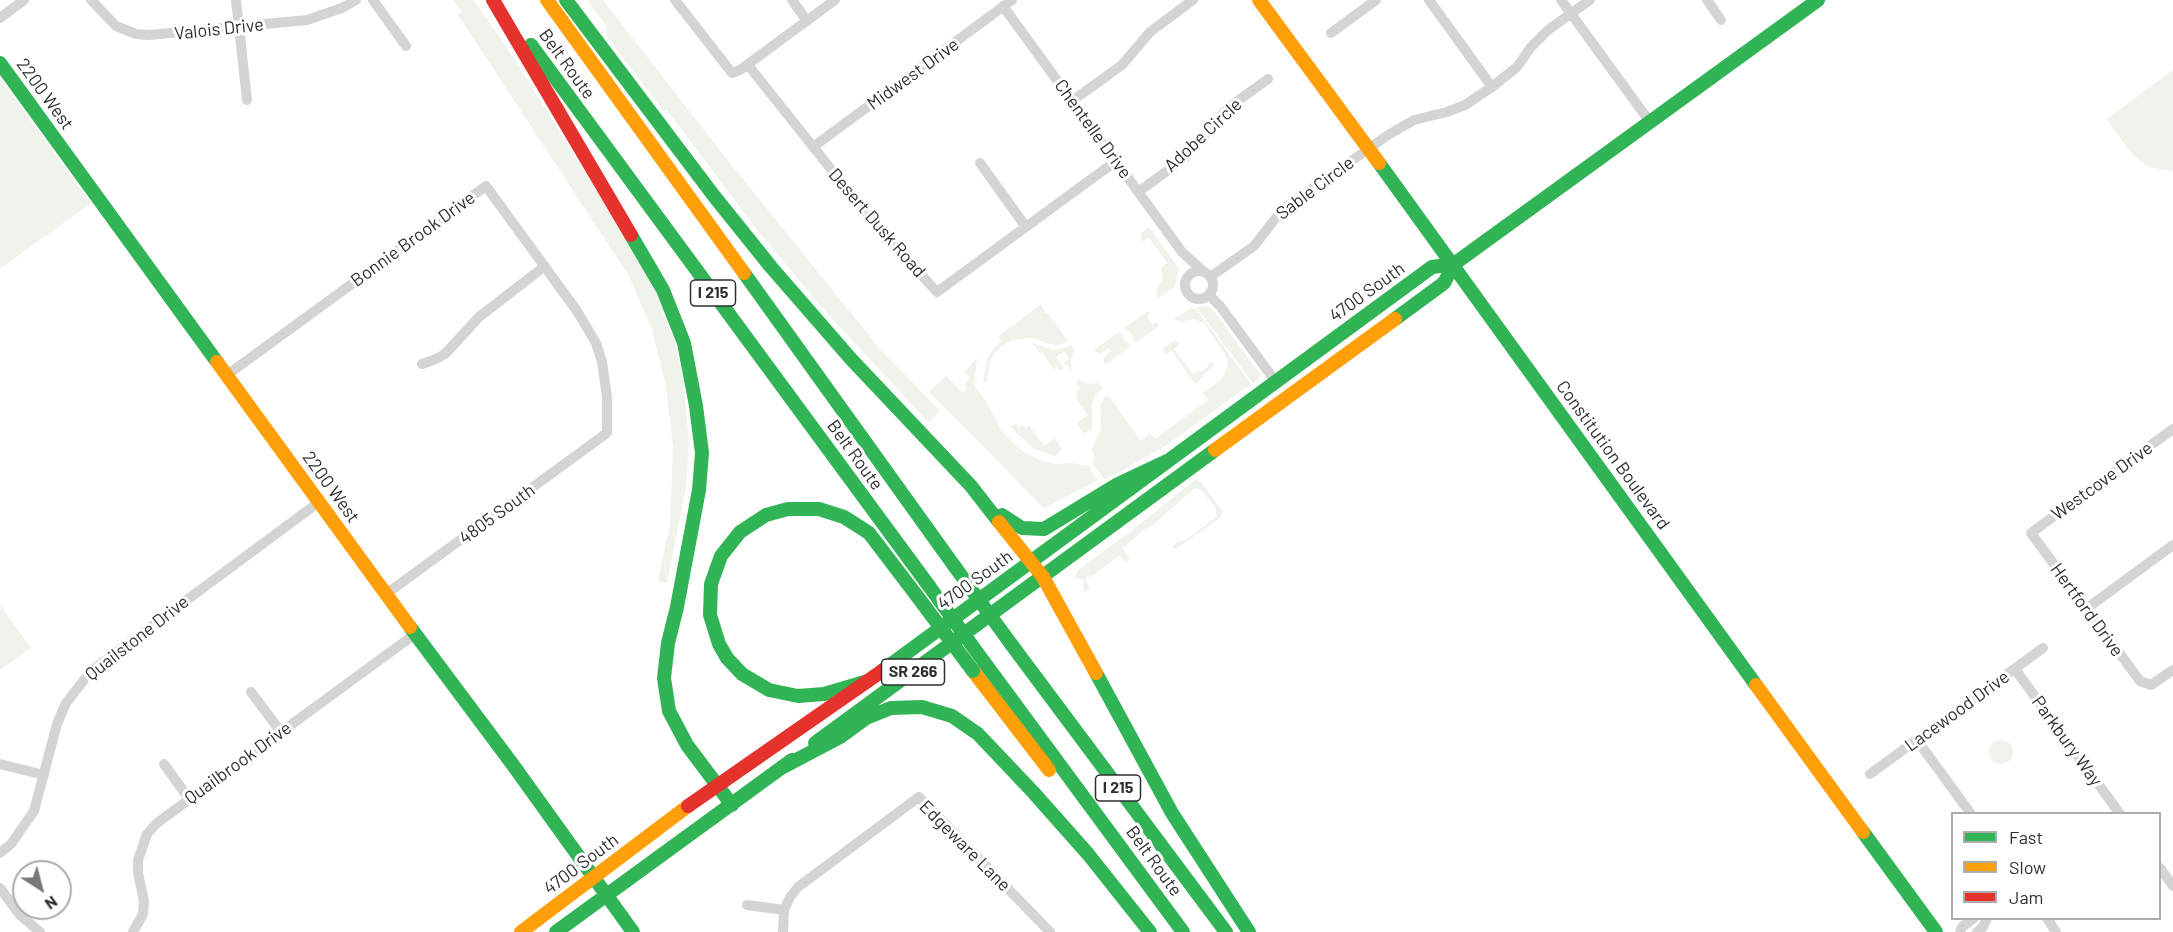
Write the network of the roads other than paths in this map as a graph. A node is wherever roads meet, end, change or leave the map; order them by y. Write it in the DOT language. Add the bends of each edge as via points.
graph roads {
  1 [pos="24,0"];
  2 [pos="91,0"];
  3 [pos="236,0"];
  4 [pos="356,0"];
  5 [pos="372,0"];
  6 [pos="493,0"];
  7 [pos="498,0"];
  8 [pos="547,0"];
  9 [pos="566,0"];
  10 [pos="675,0"];
  11 [pos="792,0"];
  12 [pos="835,0"];
  13 [pos="1193,0"];
  14 [pos="1259,0"];
  15 [pos="1376,0"];
  16 [pos="1429,0"];
  17 [pos="1561,0"];
  18 [pos="1590,0"];
  19 [pos="1707,0"];
  20 [pos="1818,0"];
  21 [pos="1007,3"];
  22 [pos="1571,14"];
  23 [pos="0,18"];
  24 [pos="1721,20"];
  25 [pos="807,21"];
  26 [pos="240,27"];
  27 [pos="1331,33"];
  28 [pos="406,46"];
  29 [pos="0,63"];
  30 [pos="748,64"];
  31 [pos="1268,79"];
  32 [pos="1492,87"];
  33 [pos="247,100"];
  34 [pos="1072,101"];
  35 [pos="1650,122"];
  36 [pos="813,147"];
  37 [pos="1369,148"];
  38 [pos="1116,162"];
  39 [pos="980,163"];
  40 [pos="1138,192"];
  41 [pos="1026,227"];
  42 [pos="1182,252"];
  43 [pos="1454,264"];
  44 [pos="545,267"];
  45 [pos="1207,275"];
  46 [pos="1186,279"];
  47 [pos="1209,295"];
  48 [pos="422,363"];
  49 [pos="227,375"];
  50 [pos="1276,382"];
  51 [pos="2173,429"];
  52 [pos="607,433"];
  53 [pos="1169,460"];
  54 [pos="971,486"];
  55 [pos="319,502"];
  56 [pos="2031,533"];
  57 [pos="2173,545"];
  58 [pos="1031,561"];
  59 [pos="1042,577"];
  60 [pos="386,594"];
  61 [pos="2086,609"];
  62 [pos="415,634"];
  63 [pos="2043,648"];
  64 [pos="979,667"];
  65 [pos="2015,669"];
  66 [pos="2173,670"];
  67 [pos="868,681"];
  68 [pos="251,692"];
  69 [pos="281,732"];
  70 [pos="1917,740"];
  71 [pos="0,764"];
  72 [pos="164,764"];
  73 [pos="783,767"];
  74 [pos="1870,774"];
  75 [pos="44,775"];
  76 [pos="717,785"];
  77 [pos="189,799"];
  78 [pos="732,805"];
  79 [pos="1970,812"];
  80 [pos="2119,812"];
  81 [pos="0,853"];
  82 [pos="2161,869"];
  83 [pos="592,877"];
  84 [pos="2173,886"];
  85 [pos="0,888"];
  86 [pos="606,896"];
  87 [pos="747,905"];
  88 [pos="784,910"];
  89 [pos="1971,920"];
  90 [pos="1986,920"];
  91 [pos="40,932"];
  92 [pos="133,932"];
  93 [pos="521,932"];
  94 [pos="556,932"];
  95 [pos="633,932"];
  96 [pos="783,932"];
  97 [pos="1050,932"];
  98 [pos="1150,932"];
  99 [pos="1183,932"];
  100 [pos="1226,932"];
  101 [pos="1249,932"];
  102 [pos="1936,932"];
  103 [pos="1960,932"];
  104 [pos="1977,932"];
  1 -- 23 [label="street"];
  2 -- 26 [label="street, Valois Drive" via="116,26 136,34"];
  3 -- 26 [label="street"];
  4 -- 26 [label="street, Valois Drive" via="307,20"];
  5 -- 28 [label="street"];
  6 -- 76 [label="main road" via="663,290 684,343 702,453 699,490 663,678 669,711 687,745"];
  7 -- 64 [label="main road, Belt Route / I 215, bridge" via="929,586"];
  8 -- 100 [label="main road, Belt Route / I 215, bridge" via="1011,644"];
  9 -- 54 [label="main road" via="788,287"];
  10 -- 30 [label="street" via="732,73"];
  11 -- 25 [label="street"];
  12 -- 25 [label="street"];
  13 -- 34 [label="street" via="1150,32 1122,65"];
  14 -- 37 [label="main road, Constitution Boulevard"];
  15 -- 27 [label="street"];
  16 -- 32 [label="street"];
  17 -- 22 [label="street"];
  18 -- 22 [label="street, Sable Circle"];
  19 -- 24 [label="street"];
  20 -- 35 [label="main road, 4700 South"];
  21 -- 34 [label="street, Chentelle Drive"];
  21 -- 36 [label="street, Midwest Drive"];
  22 -- 32 [label="street, Sable Circle" via="1548,30 1517,67"];
  22 -- 35 [label="street"];
  25 -- 30 [label="street"];
  26 -- 33 [label="street"];
  29 -- 49 [label="main road, 2200 West"];
  30 -- 36 [label="street, Desert Dusk Road"];
  31 -- 40 [label="street, Adobe Circle" via="1228,108 1185,158"];
  32 -- 37 [label="street, Sable Circle" via="1465,105 1401,126"];
  34 -- 38 [label="street, Chentelle Drive"];
  35 -- 43 [label="main road, 4700 South"];
  36 -- 41 [label="street, Desert Dusk Road" via="886,238 938,292"];
  37 -- 43 [label="main road, Constitution Boulevard"];
  37 -- 45 [label="street, Sable Circle" via="1282,210 1254,246"];
  38 -- 40 [label="street, Chentelle Drive"];
  38 -- 41 [label="street, Desert Dusk Road"];
  39 -- 41 [label="street"];
  40 -- 42 [label="street, Chentelle Drive"];
  42 -- 45 [label="street, Chentelle Drive"];
  42 -- 46 [label="street, Chentelle Drive"];
  43 -- 50 [label="main road, 4700 South" via="1432,267"];
  43 -- 59 [label="main road, 4700 South" via="1444,283"];
  43 -- 102 [label="main road, Constitution Boulevard"];
  44 -- 48 [label="street" via="479,317 445,354"];
  44 -- 49 [label="street, Bonnie Brook Drive" via="486,186"];
  44 -- 52 [label="street, Bonnie Brook Drive" via="596,343 603,362"];
  45 -- 46 [label="street" via="1192,273"];
  45 -- 47 [label="street" via="1213,284"];
  46 -- 47 [label="street, Chentelle Drive" via="1190,296 1200,299"];
  47 -- 50 [label="street"];
  49 -- 55 [label="main road, 2200 West"];
  50 -- 53 [label="main road, 4700 South"];
  51 -- 56 [label="street, Westcove Drive"];
  52 -- 60 [label="street, 4805 South"];
  53 -- 54 [label="main road" via="1118,484 1057,523 1039,530 1013,524"];
  53 -- 58 [label="main road, 4700 South"];
  54 -- 58 [label="main road"];
  55 -- 60 [label="main road, 2200 West"];
  55 -- 75 [label="street, Quailstone Drive" via="90,671 61,714"];
  56 -- 61 [label="street, Hertford Drive"];
  57 -- 61 [label="street"];
  58 -- 59 [label="main road"];
  58 -- 67 [label="main road, 4700 South / SR 266"];
  59 -- 73 [label="main road, 4700 South / SR 266"];
  59 -- 101 [label="main road" via="1168,805"];
  60 -- 62 [label="main road, 2200 West"];
  61 -- 66 [label="street, Hertford Drive" via="2146,685"];
  62 -- 69 [label="street, Quailbrook Drive"];
  62 -- 83 [label="main road, 2200 West"];
  63 -- 65 [label="street, Lacewood Drive"];
  64 -- 67 [label="main road, bridge" via="869,533 844,517 819,509 788,509 766,515 740,532 721,556 711,584 710,615 727,658 742,674 769,690 798,696 824,694"];
  64 -- 99 [label="main road, Belt Route / I 215"];
  65 -- 70 [label="street, Lacewood Drive"];
  65 -- 80 [label="street, Parkbury Way"];
  67 -- 76 [label="main road, 4700 South / SR 266"];
  68 -- 69 [label="street"];
  69 -- 77 [label="street, Quailbrook Drive"];
  70 -- 74 [label="street, Lacewood Drive"];
  70 -- 79 [label="street"];
  71 -- 75 [label="street"];
  72 -- 77 [label="street"];
  73 -- 78 [label="main road, 4700 South / SR 266"];
  73 -- 98 [label="main road" via="840,737 866,718 891,708 922,707 952,716 978,734 1033,792"];
  75 -- 81 [label="street, Quailstone Drive" via="34,811"];
  76 -- 78 [label="main road"];
  76 -- 83 [label="main road, 4700 South / SR 266"];
  77 -- 92 [label="street, Quailbrook Drive" via="147,834 138,860 143,914"];
  78 -- 86 [label="main road, 4700 South / SR 266"];
  82 -- 84 [label="street"];
  83 -- 86 [label="main road, 2200 West"];
  83 -- 93 [label="main road, 4700 South / SR 266"];
  85 -- 91 [label="street" via="20,915"];
  86 -- 94 [label="main road, 4700 South / SR 266"];
  86 -- 95 [label="main road, 2200 West"];
  87 -- 88 [label="street"];
  88 -- 96 [label="street"];
  88 -- 97 [label="street, Edgeware Lane" via="807,879 919,797"];
  89 -- 103 [label="street"];
  90 -- 104 [label="street"];
}
